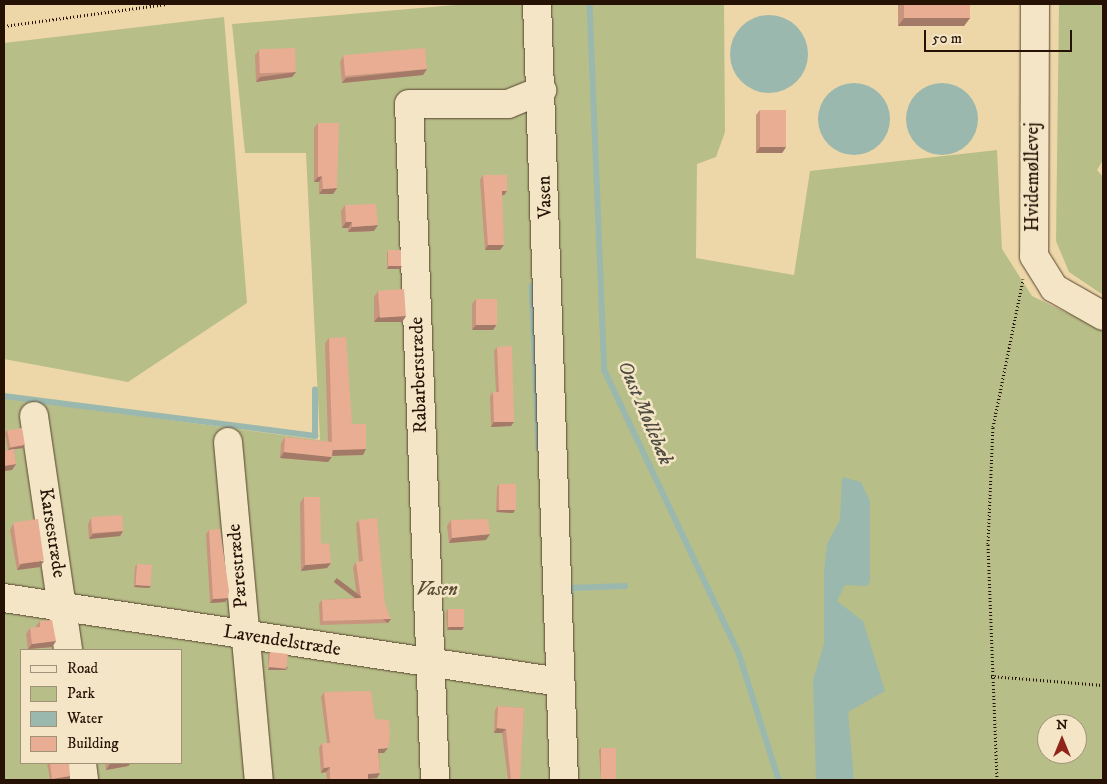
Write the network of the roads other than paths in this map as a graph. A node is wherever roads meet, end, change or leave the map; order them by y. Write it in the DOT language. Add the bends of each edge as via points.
graph roads {
  1 [pos="537,4"];
  2 [pos="1035,4"];
  3 [pos="542,90"];
  4 [pos="1103,316"];
  5 [pos="34,416"];
  6 [pos="228,442"];
  7 [pos="4,598"];
  8 [pos="63,607"];
  9 [pos="243,635"];
  10 [pos="68,649"];
  11 [pos="429,664"];
  12 [pos="560,682"];
  13 [pos="82,764"];
  14 [pos="84,780"];
  15 [pos="259,780"];
  16 [pos="435,780"];
  17 [pos="564,780"];
  1 -- 3 [label="street, Vasen"];
  2 -- 4 [label="street, Hvidemøllevej" via="1034,256 1054,288"];
  3 -- 11 [label="street, Rabarberstræde" via="508,104 409,104"];
  3 -- 12 [label="street, Vasen"];
  5 -- 8 [label="street, Karsestræde"];
  6 -- 9 [label="street, Pærestræde"];
  7 -- 8 [label="street, Lavendelstræde"];
  8 -- 9 [label="street, Lavendelstræde"];
  8 -- 10 [label="street, Karsestræde"];
  9 -- 11 [label="street, Lavendelstræde"];
  9 -- 15 [label="street, Pærestræde"];
  11 -- 12 [label="street, Lavendelstræde"];
  11 -- 16 [label="street, Rabarberstræde"];
  12 -- 17 [label="street, Vasen"];
  13 -- 14 [label="street"];
}
